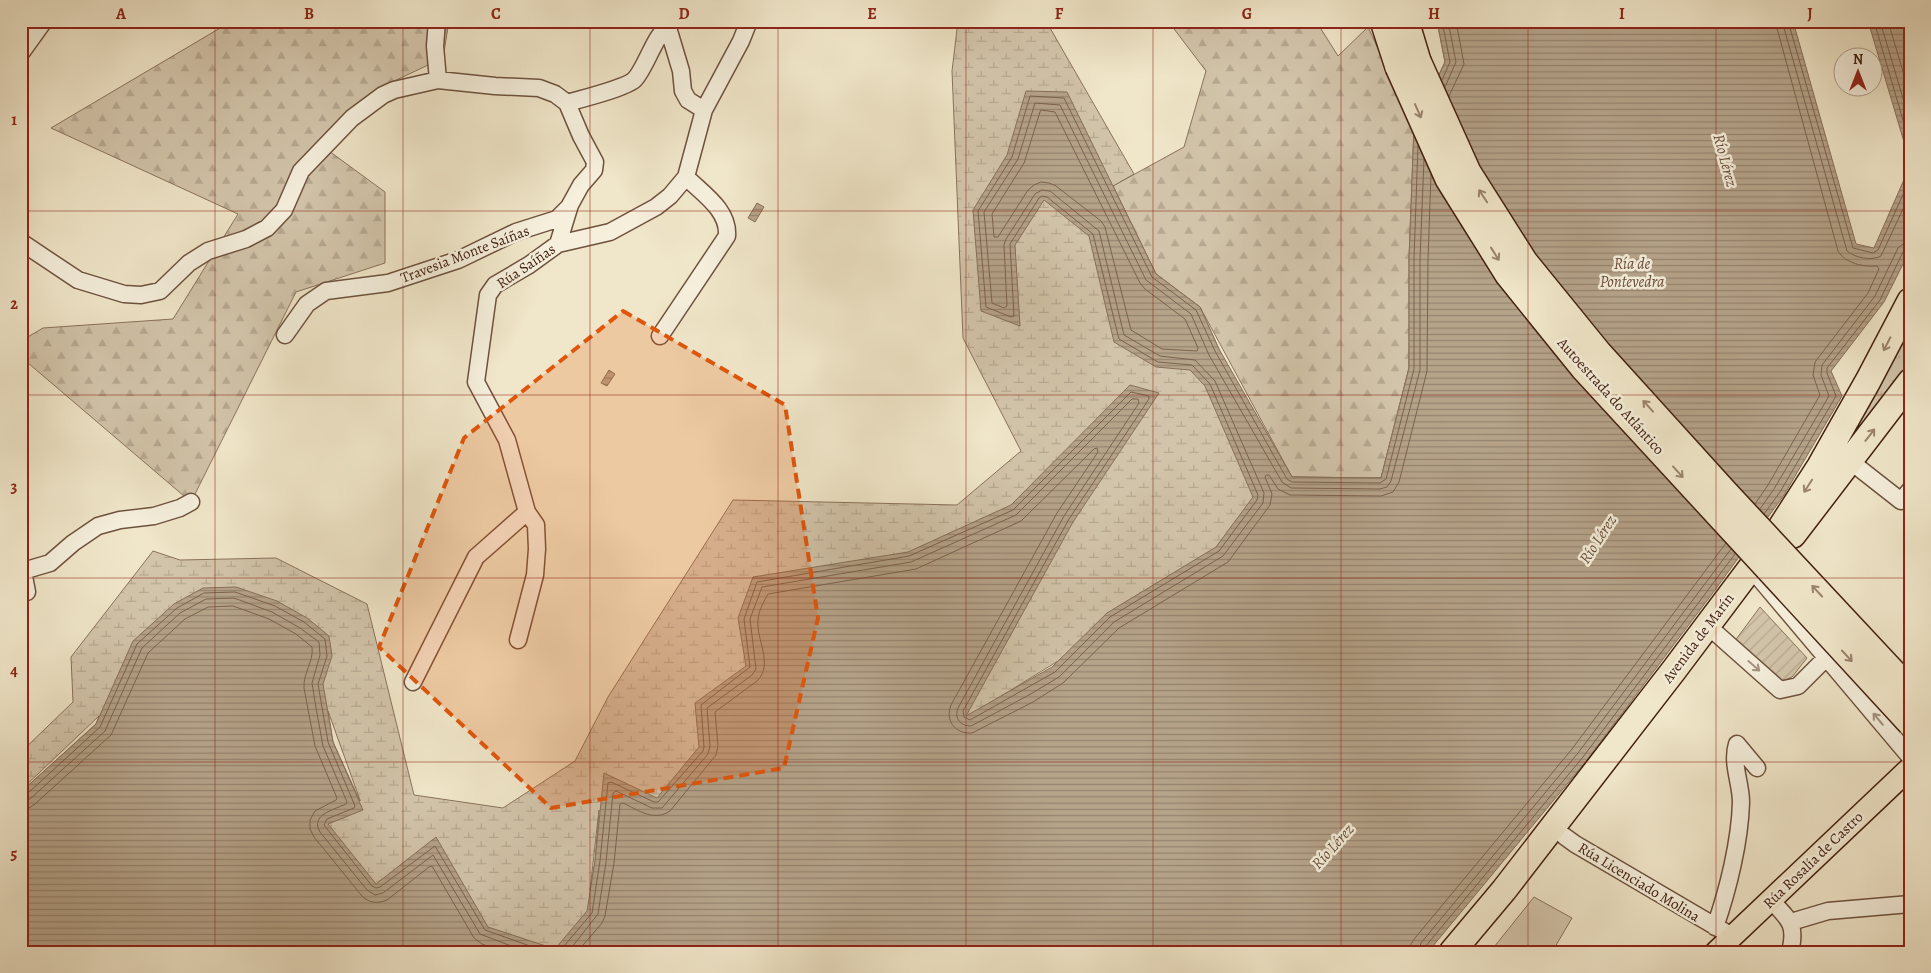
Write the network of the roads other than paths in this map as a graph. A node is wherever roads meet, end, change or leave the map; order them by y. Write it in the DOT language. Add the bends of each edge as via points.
graph roads {
  1 [pos="44,21"];
  2 [pos="437,21"];
  3 [pos="749,21"];
  4 [pos="1384,21"];
  5 [pos="1406,21"];
  6 [pos="21,53"];
  7 [pos="1408,64"];
  8 [pos="438,80"];
  9 [pos="567,103"];
  10 [pos="704,110"];
  11 [pos="686,177"];
  12 [pos="570,205"];
  13 [pos="21,242"];
  14 [pos="558,244"];
  15 [pos="1910,301"];
  16 [pos="285,335"];
  17 [pos="660,336"];
  18 [pos="1910,382"];
  19 [pos="1850,461"];
  20 [pos="1910,490"];
  21 [pos="191,502"];
  22 [pos="527,512"];
  23 [pos="22,569"];
  24 [pos="1760,579"];
  25 [pos="27,592"];
  26 [pos="1717,634"];
  27 [pos="518,640"];
  28 [pos="1826,658"];
  29 [pos="413,682"];
  30 [pos="1910,690"];
  31 [pos="1910,723"];
  32 [pos="1910,757"];
  33 [pos="1757,768"];
  34 [pos="1910,768"];
  35 [pos="1564,836"];
  36 [pos="1772,900"];
  37 [pos="1907,909"];
  38 [pos="1794,921"];
  39 [pos="1724,932"];
  40 [pos="1795,948"];
  41 [pos="1452,952"];
  42 [pos="1470,952"];
  43 [pos="1716,952"];
  1 -- 6 [label="street"];
  2 -- 8 [label="street"];
  3 -- 10 [label="street, Rúa Saíñas"];
  4 -- 7 [label="highway, Autoestrada do Atlántico"];
  5 -- 7 [label="highway, Autoestrada do Atlántico"];
  30 -- 7 [label="highway, Autoestrada do Atlántico, one-way, bridge" via="1599,353 1525,262 1468,172"];
  7 -- 31 [label="highway, Autoestrada do Atlántico, one-way, bridge" via="1448,179 1508,275 1583,368"];
  8 -- 9 [label="street" via="539,88"];
  8 -- 13 [label="street" via="394,90 352,118 302,171 284,210 267,228 189,262 160,292 142,296 124,294 78,280"];
  9 -- 10 [label="street" via="633,81 641,72 659,34 667,29 678,56 688,100"];
  9 -- 12 [label="street" via="595,162 594,170 580,185"];
  10 -- 11 [label="street, Rúa Saíñas"];
  11 -- 14 [label="street, Rúa Saíñas" via="656,207 610,232"];
  11 -- 17 [label="street" via="720,210 726,220 727,236"];
  12 -- 14 [label="street"];
  12 -- 16 [label="street, Travesia Monte Saíñas" via="557,219 516,232 458,260 383,284 326,291 306,304"];
  14 -- 22 [label="street, Rúa Saíñas" via="495,285 488,295 476,368 476,382 507,440"];
  15 -- 41 [label="highway, Avenida de Marín, one-way" via="1820,466 1777,532 1509,884"];
  19 -- 18 [label="highway, Avenida de Marín, one-way"];
  19 -- 20 [label="street" via="1901,501"];
  19 -- 24 [label="highway, Avenida de Marín"];
  21 -- 23 [label="street" via="154,516 98,526 50,562"];
  22 -- 27 [label="street, Rúa Saíñas" via="536,525 538,549 535,575"];
  22 -- 29 [label="street" via="476,557"];
  23 -- 25 [label="street"];
  24 -- 26 [label="highway, Avenida de Marín"];
  24 -- 28 [label="street"];
  26 -- 28 [label="street, one-way" via="1780,690 1798,686"];
  26 -- 35 [label="highway, Avenida de Marín"];
  32 -- 28 [label="street, one-way"];
  33 -- 39 [label="street" via="1737,744 1734,752 1741,800 1740,818 1724,901"];
  34 -- 36 [label="main road, Rúa Rosalía de Castro"];
  35 -- 39 [label="street, Rúa Licenciado Molina"];
  35 -- 42 [label="highway, Avenida de Marín"];
  36 -- 38 [label="street"];
  36 -- 39 [label="main road, Rúa Rosalía de Castro"];
  37 -- 38 [label="street" via="1828,911"];
  38 -- 40 [label="street"];
  39 -- 43 [label="main road, Rúa Rosalía de Castro"];
}
